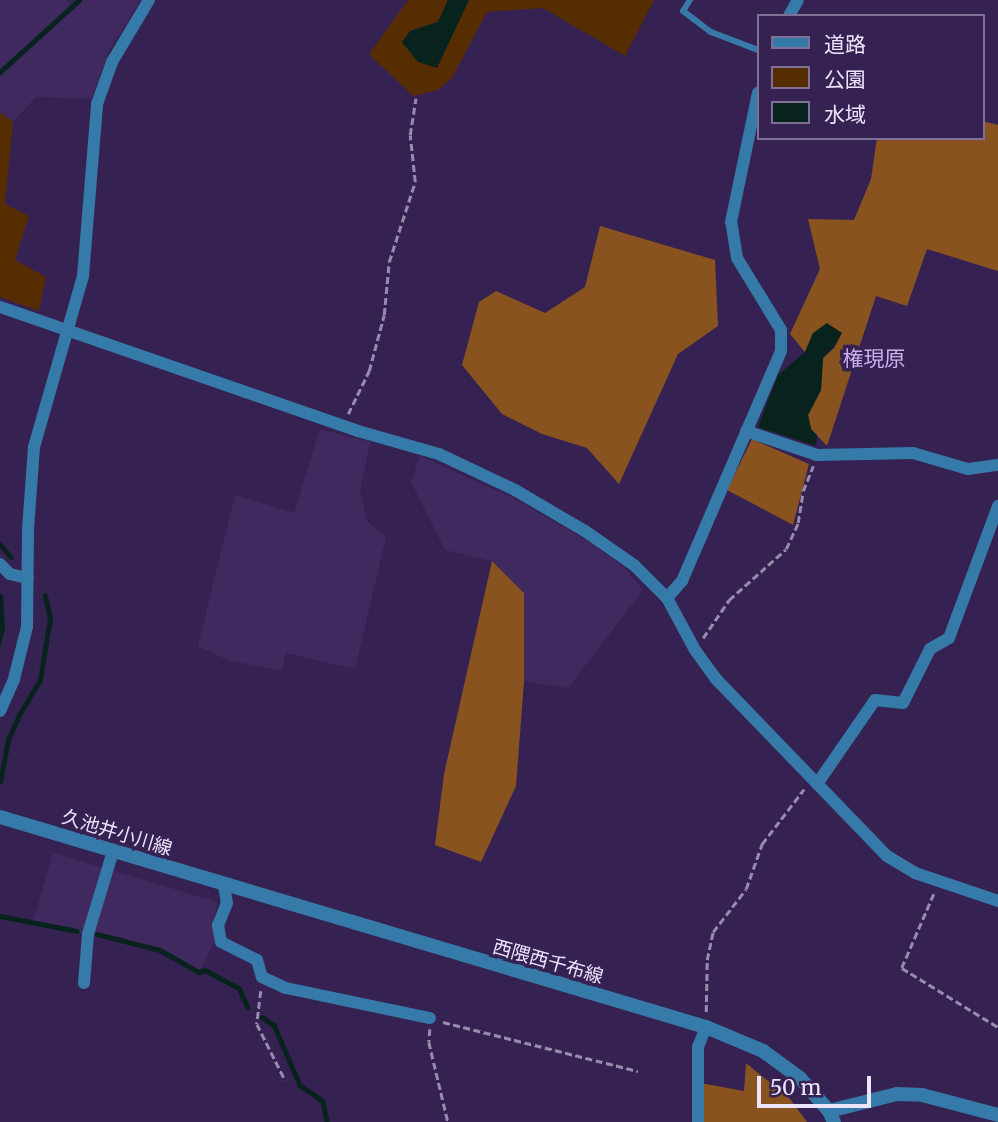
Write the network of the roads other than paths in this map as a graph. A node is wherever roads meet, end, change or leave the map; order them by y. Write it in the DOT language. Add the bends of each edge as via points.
graph roads {
  1 [pos="149,0"];
  2 [pos="690,0"];
  3 [pos="757,50"];
  4 [pos="757,98"];
  5 [pos="0,307"];
  6 [pos="67,331"];
  7 [pos="746,431"];
  8 [pos="998,465"];
  9 [pos="998,506"];
  10 [pos="0,564"];
  11 [pos="28,578"];
  12 [pos="667,598"];
  13 [pos="0,711"];
  14 [pos="817,784"];
  15 [pos="0,817"];
  16 [pos="113,851"];
  17 [pos="223,885"];
  18 [pos="998,901"];
  19 [pos="85,983"];
  20 [pos="430,1018"];
  21 [pos="706,1027"];
  22 [pos="998,1115"];
  23 [pos="832,1116"];
  24 [pos="698,1122"];
  1 -- 6 [label="street" via="112,62 97,104 83,276"];
  2 -- 3 [label="lane" via="684,11 711,32"];
  4 -- 7 [label="street" via="731,222 737,258 781,330 781,351"];
  5 -- 6 [label="street"];
  6 -- 11 [label="street" via="34,447"];
  6 -- 12 [label="street" via="342,426 439,454 585,530 634,565"];
  7 -- 8 [label="street" via="817,455 913,453 968,469"];
  7 -- 12 [label="street" via="682,581"];
  9 -- 14 [label="street" via="949,638 930,649 904,703 875,701"];
  10 -- 11 [label="street" via="10,574"];
  11 -- 13 [label="street" via="27,627 14,680"];
  12 -- 14 [label="street" via="716,679"];
  14 -- 18 [label="street" via="887,856 915,873"];
  15 -- 16 [label="street, 久池井小川線"];
  16 -- 17 [label="street, 久池井小川線"];
  16 -- 19 [label="street" via="88,934"];
  17 -- 20 [label="street" via="227,903 218,925 220,942 257,960 262,977 286,988"];
  17 -- 21 [label="street, 西隈西千布線"];
  21 -- 23 [label="street, 西隈西千布線" via="763,1051 800,1078"];
  21 -- 24 [label="street" via="698,1047"];
  22 -- 23 [label="street" via="922,1095 897,1094"];
}
